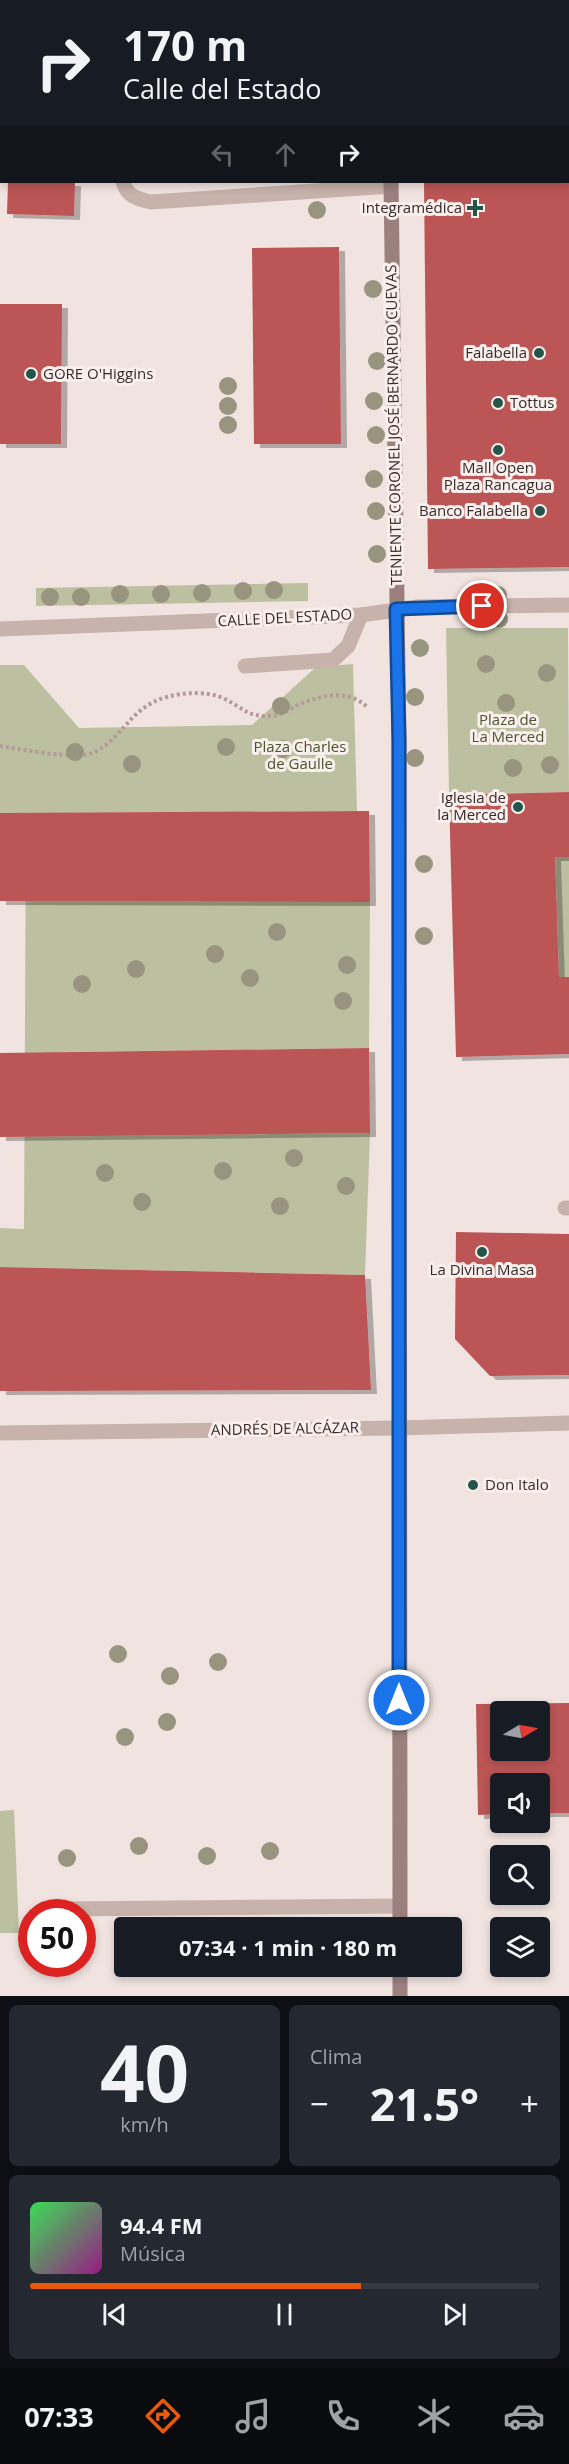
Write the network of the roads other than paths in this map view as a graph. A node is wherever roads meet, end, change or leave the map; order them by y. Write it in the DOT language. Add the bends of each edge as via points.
graph roads {
  1 [pos="123,183"];
  2 [pos="391,184"];
  3 [pos="569,605"];
  4 [pos="396,609"];
  5 [pos="361,615"];
  6 [pos="0,629"];
  7 [pos="244,666"];
  8 [pos="569,1423"];
  9 [pos="399,1428"];
  10 [pos="0,1432"];
  11 [pos="399,1906"];
  12 [pos="96,1909"];
  13 [pos="400,1917"];
  14 [pos="400,1977"];
  15 [pos="400,1996"];
  1 -- 2 [label="street" via="136,199 151,202"];
  2 -- 4 [label="main road, TENIENTE CORONEL JOSÉ BERNARDO CUEVAS"];
  3 -- 4 [label="street, CALLE DEL ESTADO"];
  4 -- 5 [label="street, CALLE DEL ESTADO"];
  4 -- 9 [label="main road, TENIENTE CORONEL JOSÉ BERNARDO CUEVAS"];
  5 -- 6 [label="street, CALLE DEL ESTADO"];
  5 -- 7 [label="street" via="348,646 333,660"];
  8 -- 9 [label="street, ANDRÉS DE ALCÁZAR"];
  9 -- 10 [label="street, ANDRÉS DE ALCÁZAR"];
  9 -- 11 [label="main road, TENIENTE CORONEL JOSÉ BERNARDO CUEVAS"];
  11 -- 12 [label="street"];
  11 -- 13 [label="main road, TENIENTE CORONEL JOSÉ BERNARDO CUEVAS"];
  14 -- 15 [label="main road"];
}
